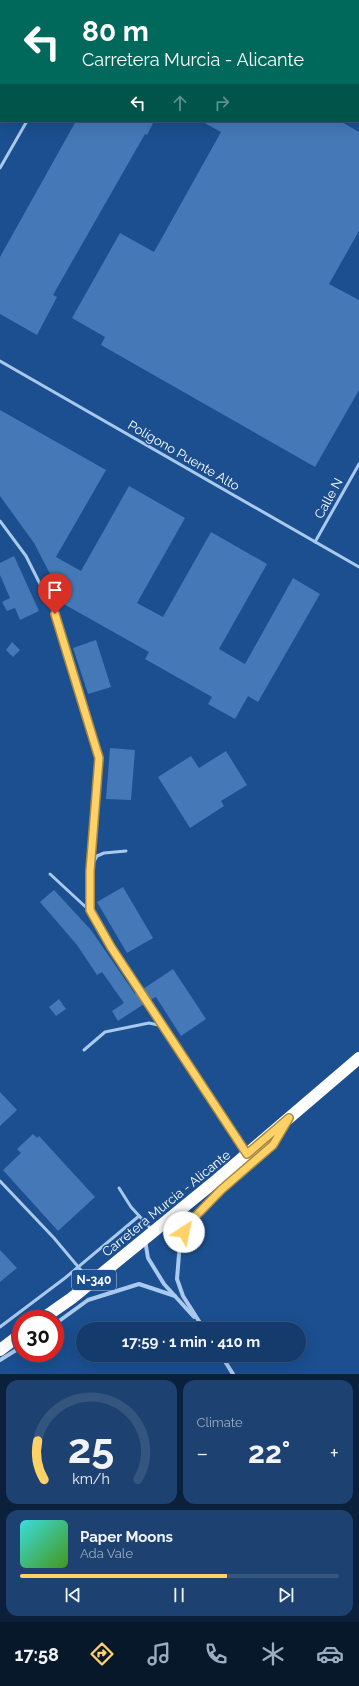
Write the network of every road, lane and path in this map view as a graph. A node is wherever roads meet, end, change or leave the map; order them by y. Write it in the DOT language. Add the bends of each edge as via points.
graph roads {
  1 [pos="25,122"];
  2 [pos="0,168"];
  3 [pos="0,361"];
  4 [pos="359,464"];
  5 [pos="0,521"];
  6 [pos="315,542"];
  7 [pos="359,567"];
  8 [pos="126,851"];
  9 [pos="90,871"];
  10 [pos="50,874"];
  11 [pos="90,910"];
  12 [pos="163,1026"];
  13 [pos="84,1050"];
  14 [pos="359,1058"];
  15 [pos="289,1118"];
  16 [pos="247,1154"];
  17 [pos="0,1181"];
  18 [pos="119,1188"];
  19 [pos="139,1216"];
  20 [pos="149,1235"];
  21 [pos="78,1267"];
  22 [pos="91,1282"];
  23 [pos="175,1296"];
  24 [pos="54,1310"];
  25 [pos="64,1317"];
  26 [pos="198,1322"];
  27 [pos="199,1322"];
  28 [pos="0,1327"];
  29 [pos="12,1341"];
  30 [pos="0,1350"];
  31 [pos="12,1352"];
  32 [pos="0,1360"];
  33 [pos="225,1362"];
  34 [pos="233,1374"];
  1 -- 2 [label="lane"];
  3 -- 6 [label="lane, Polígono Puente Alto"];
  4 -- 6 [label="lane, Calle N"];
  5 -- 9 [label="lane" via="26,556 55,614 99,758"];
  6 -- 7 [label="lane, Polígono Puente Alto"];
  8 -- 9 [label="lane" via="97,856"];
  9 -- 11 [label="street"];
  10 -- 11 [label="lane"];
  11 -- 12 [label="street"];
  12 -- 13 [label="lane" via="148,1024 105,1032"];
  12 -- 16 [label="street"];
  14 -- 15 [label="highway, Carretera Murcia - Alicante / N-340"];
  15 -- 16 [label="highway, Carretera Murcia - Alicante / N-340"];
  15 -- 27 [label="street" via="273,1145 194,1217 180,1242 177,1279 183,1296"];
  16 -- 20 [label="highway, Carretera Murcia - Alicante / N-340"];
  17 -- 21 [label="lane"];
  18 -- 19 [label="lane"];
  19 -- 20 [label="lane"];
  19 -- 21 [label="lane"];
  20 -- 22 [label="highway, Carretera Murcia - Alicante / N-340"];
  20 -- 23 [label="street" via="148,1258 164,1284"];
  21 -- 22 [label="lane"];
  21 -- 28 [label="lane"];
  22 -- 24 [label="highway, Carretera Murcia - Alicante / N-340"];
  23 -- 25 [label="street" via="139,1284 88,1300"];
  23 -- 26 [label="street"];
  29 -- 30 [label="highway"];
  31 -- 32 [label="street"];
  33 -- 34 [label="street"];
}
